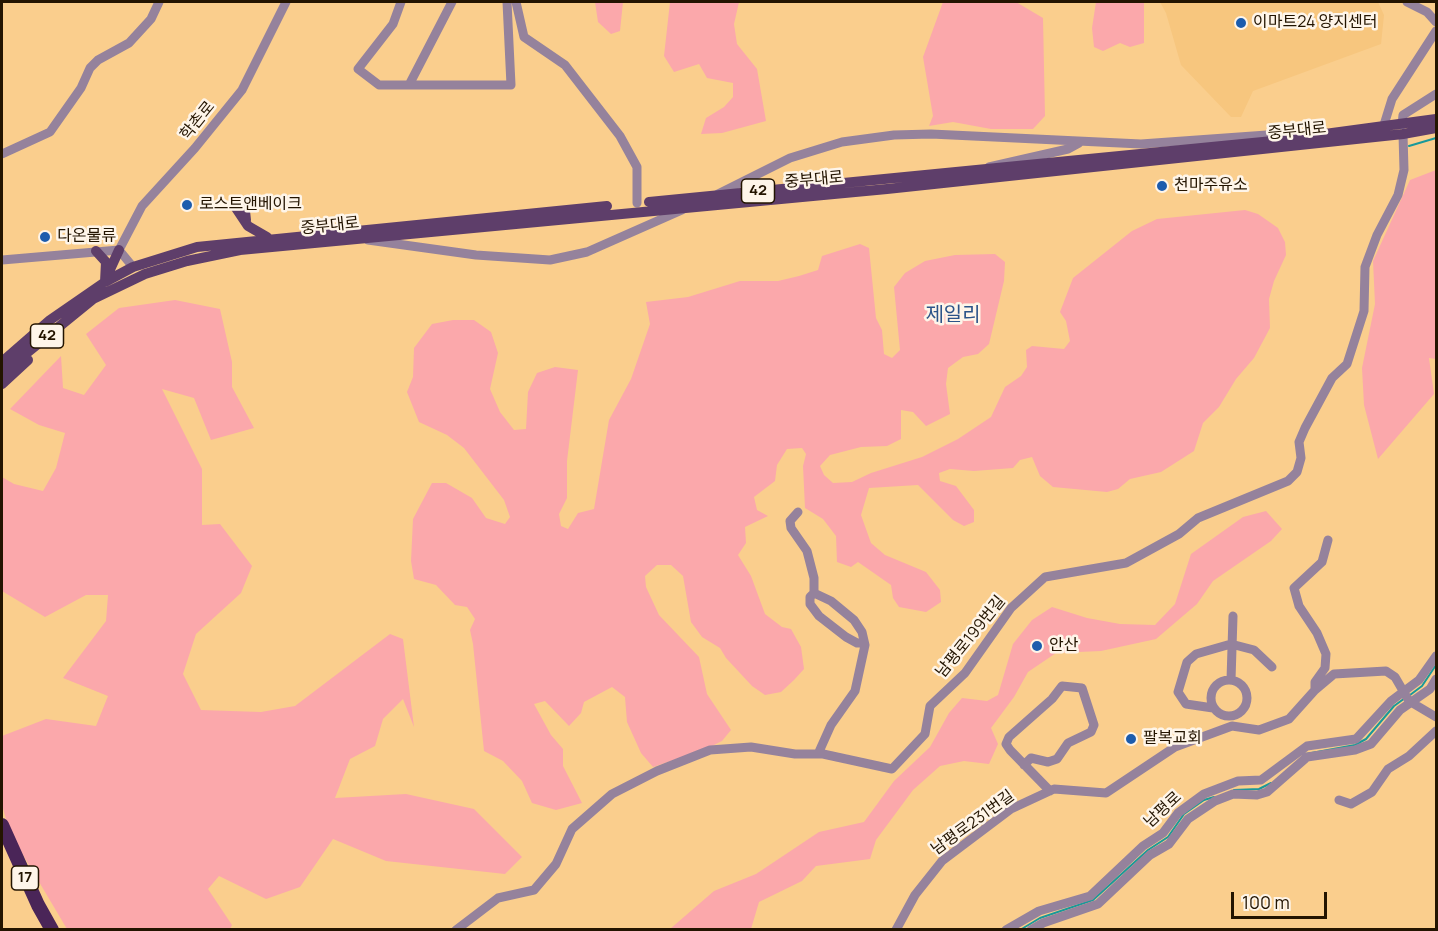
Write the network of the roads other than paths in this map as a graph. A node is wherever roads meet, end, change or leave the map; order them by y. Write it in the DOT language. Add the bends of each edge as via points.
graph roads {
  1 [pos="159,2"];
  2 [pos="286,2"];
  3 [pos="401,2"];
  4 [pos="452,2"];
  5 [pos="507,2"];
  6 [pos="516,2"];
  7 [pos="1407,2"];
  8 [pos="514,20"];
  9 [pos="1437,22"];
  10 [pos="1437,31"];
  11 [pos="409,85"];
  12 [pos="1437,94"];
  13 [pos="1437,119"];
  14 [pos="1383,128"];
  15 [pos="1437,128"];
  16 [pos="1402,130"];
  17 [pos="1296,137"];
  18 [pos="1079,143"];
  19 [pos="2,154"];
  20 [pos="983,169"];
  21 [pos="716,195"];
  22 [pos="637,203"];
  23 [pos="240,205"];
  24 [pos="690,206"];
  25 [pos="271,238"];
  26 [pos="360,238"];
  27 [pos="119,250"];
  28 [pos="96,251"];
  29 [pos="2,260"];
  30 [pos="133,267"];
  31 [pos="106,279"];
  32 [pos="91,296"];
  33 [pos="2,352"];
  34 [pos="2,362"];
  35 [pos="2,373"];
  36 [pos="2,384"];
  37 [pos="798,512"];
  38 [pos="1328,540"];
  39 [pos="814,593"];
  40 [pos="1233,616"];
  41 [pos="862,643"];
  42 [pos="1231,645"];
  43 [pos="1437,656"];
  44 [pos="1272,666"];
  45 [pos="1437,679"];
  46 [pos="1232,680"];
  47 [pos="1315,690"];
  48 [pos="1407,697"];
  49 [pos="1213,708"];
  50 [pos="1228,716"];
  51 [pos="1437,717"];
  52 [pos="1227,728"];
  53 [pos="1437,731"];
  54 [pos="818,754"];
  55 [pos="1024,765"];
  56 [pos="1050,791"];
  57 [pos="1339,800"];
  58 [pos="2,825"];
  59 [pos="2,849"];
  60 [pos="42,930"];
  61 [pos="52,930"];
  62 [pos="456,930"];
  63 [pos="896,930"];
  64 [pos="1006,930"];
  65 [pos="1031,930"];
  1 -- 19 [label="street" via="151,19 129,44 90,68 50,132"];
  2 -- 27 [label="street, 학촌로" via="242,90 142,206"];
  3 -- 11 [label="street" via="393,24 358,69 379,85"];
  4 -- 11 [label="street"];
  5 -- 8 [label="street"];
  6 -- 8 [label="street"];
  7 -- 9 [label="street"];
  8 -- 11 [label="street" via="511,85"];
  8 -- 22 [label="street" via="524,37 565,65 620,136 637,167"];
  10 -- 14 [label="street" via="1392,99"];
  12 -- 16 [label="street" via="1403,115"];
  13 -- 16 [label="main road, 중부대로 / 42"];
  14 -- 16 [label="main road, 중부대로 / 42"];
  14 -- 17 [label="main road, 중부대로 / 42"];
  15 -- 16 [label="main road, 중부대로 / 42"];
  16 -- 24 [label="main road, 중부대로 / 42" via="887,189"];
  16 -- 54 [label="street, 남평로199번길" via="1404,170 1398,195 1365,267 1364,311 1347,364 1332,378 1299,442 1301,458 1297,472 1288,481 1198,518 1179,534 1126,563 1045,577 1011,608 965,673 930,706 925,734 892,769"];
  17 -- 18 [label="street"];
  17 -- 20 [label="main road, 중부대로 / 42"];
  18 -- 20 [label="street"];
  18 -- 21 [label="street" via="931,134 842,142 790,158"];
  20 -- 21 [label="main road, 중부대로 / 42"];
  21 -- 22 [label="main road, 중부대로 / 42"];
  22 -- 25 [label="main road, 중부대로 / 42"];
  23 -- 25 [label="main road" via="248,226"];
  24 -- 26 [label="main road, 중부대로 / 42"];
  24 -- 26 [label="street" via="587,252 550,260 477,255"];
  25 -- 30 [label="main road, 중부대로 / 42" via="197,247"];
  26 -- 32 [label="main road, 중부대로 / 42" via="240,250 197,259"];
  27 -- 28 [label="street"];
  27 -- 30 [label="street"];
  27 -- 31 [label="main road"];
  28 -- 29 [label="street"];
  28 -- 31 [label="main road" via="106,262"];
  30 -- 31 [label="main road, 중부대로 / 42"];
  31 -- 32 [label="main road, 중부대로 / 42"];
  32 -- 33 [label="main road" via="67,299"];
  32 -- 34 [label="main road, 42" via="50,320"];
  32 -- 35 [label="main road, 42"];
  32 -- 36 [label="main road"];
  37 -- 39 [label="street" via="790,521 791,528 807,551"];
  38 -- 47 [label="street" via="1322,562 1294,588 1299,606 1326,654 1325,668 1315,682"];
  39 -- 41 [label="street" via="854,620 862,632"];
  39 -- 41 [label="street" via="810,604 819,616 846,637"];
  40 -- 42 [label="street"];
  41 -- 54 [label="street" via="864,658 855,691 831,725"];
  42 -- 44 [label="street" via="1254,650"];
  42 -- 46 [label="street"];
  42 -- 49 [label="street" via="1207,649 1187,662 1178,692 1186,704"];
  43 -- 48 [label="street"];
  45 -- 48 [label="street" via="1430,689"];
  46 -- 49 [label="street" via="1215,685 1210,696"];
  46 -- 50 [label="street" via="1246,691 1246,703 1239,713"];
  47 -- 48 [label="street, 남평로231번길" via="1334,675 1386,671 1395,677"];
  47 -- 52 [label="street, 남평로231번길" via="1289,719 1259,730"];
  48 -- 51 [label="street, 남평로231번길"];
  48 -- 64 [label="street, 남평로" via="1356,739 1307,746 1261,780 1238,781 1204,794 1178,813 1163,833 1143,846 1090,896 1039,910"];
  48 -- 65 [label="street, 남평로" via="1371,744 1307,758 1267,792 1233,794 1199,810 1169,844 1150,855 1098,904 1043,922"];
  49 -- 50 [label="street"];
  50 -- 52 [label="street"];
  52 -- 56 [label="street, 남평로231번길" via="1175,747 1106,793 1081,789"];
  53 -- 57 [label="street" via="1388,769 1372,792 1351,804"];
  54 -- 62 [label="street, 남평로199번길" via="751,747 710,750 657,771 612,794 572,829 556,864 534,890 498,898"];
  55 -- 55 [label="street" via="1006,744 1009,737 1062,686 1082,688 1094,725 1091,732 1068,743 1057,759 1048,762 1031,758"];
  55 -- 56 [label="street"];
  56 -- 63 [label="street, 남평로231번길" via="1011,810 942,861 915,895"];
  58 -- 61 [label="highway, 17"];
  59 -- 60 [label="highway, 17"];
}
